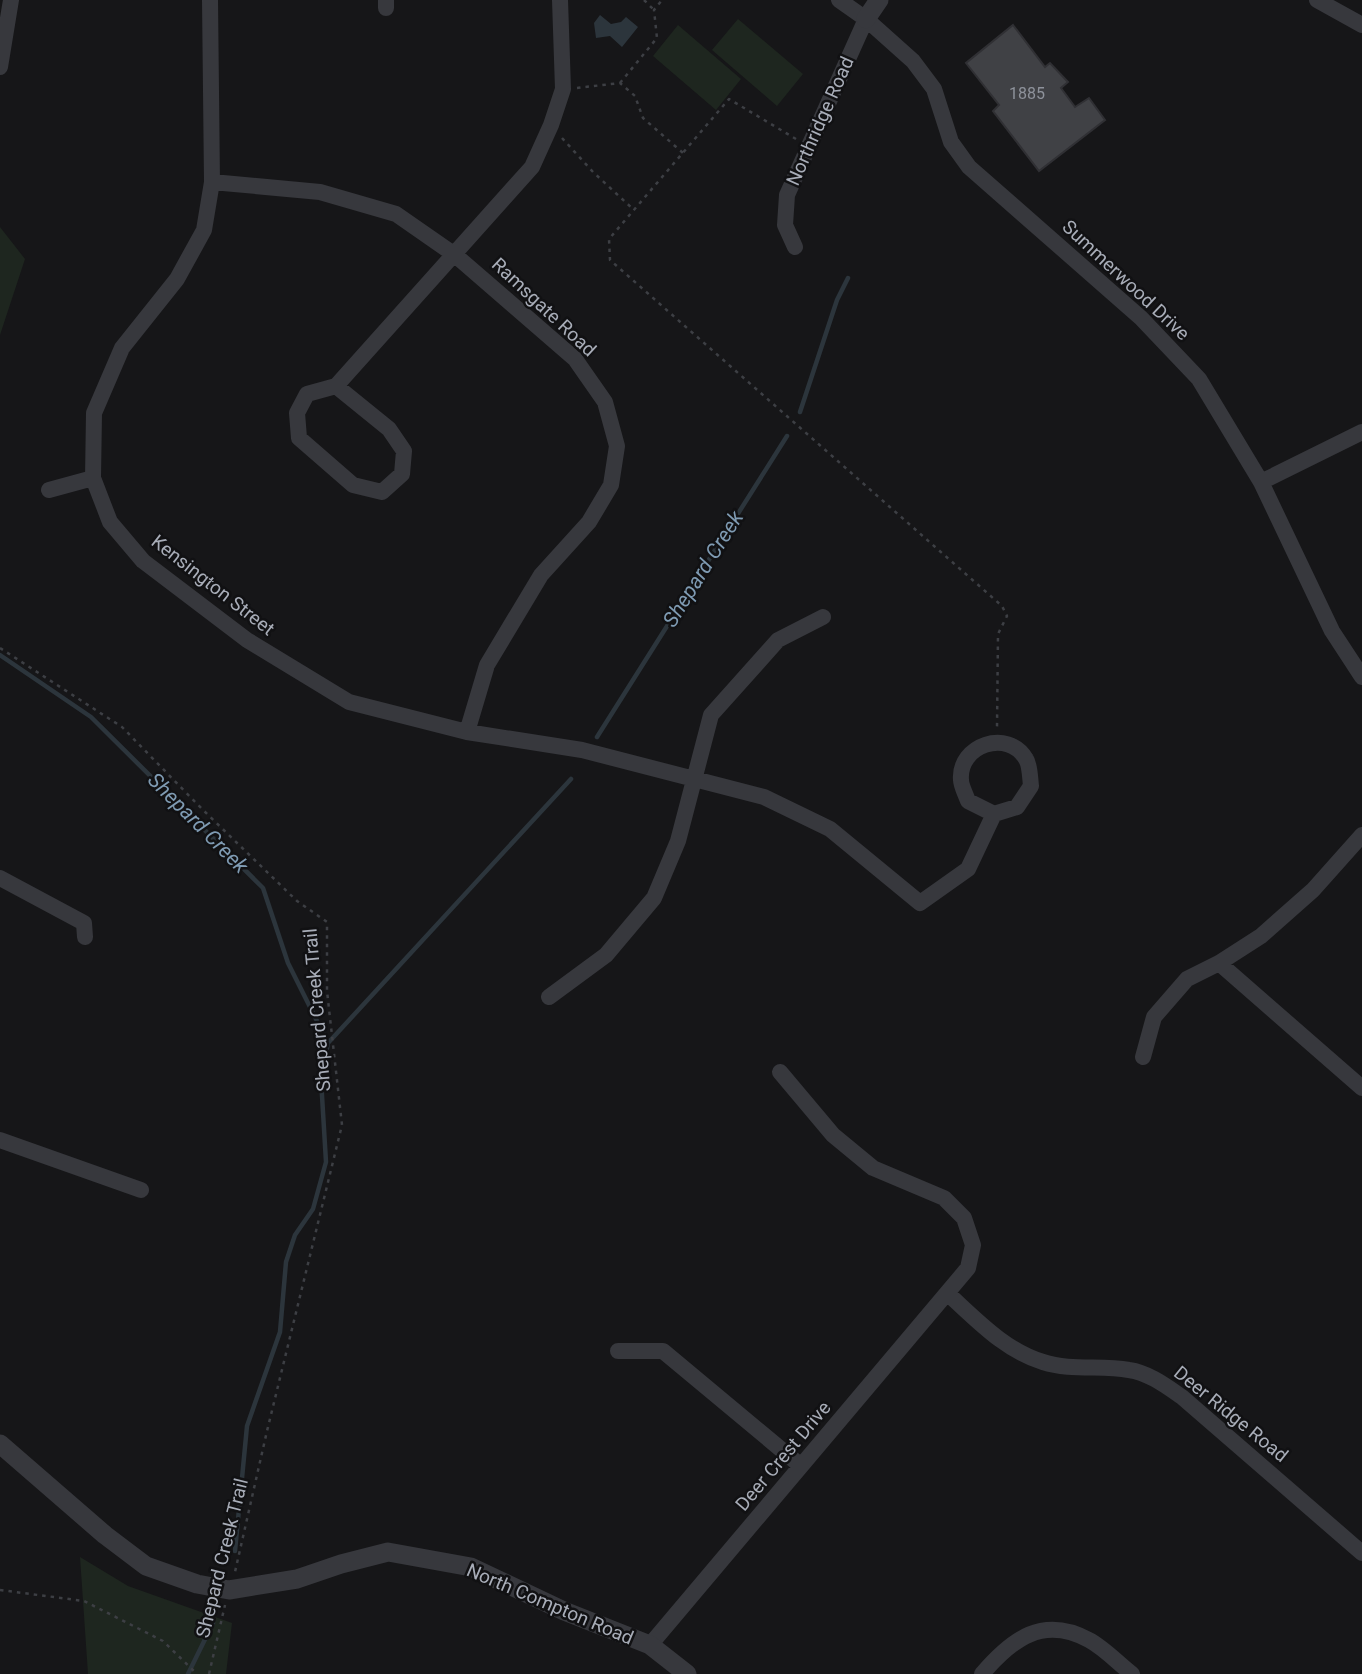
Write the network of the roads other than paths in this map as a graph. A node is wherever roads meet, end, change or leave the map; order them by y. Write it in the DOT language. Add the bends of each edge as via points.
graph roads {
  1 [pos="11,0"];
  2 [pos="210,0"];
  3 [pos="560,0"];
  4 [pos="839,0"];
  5 [pos="879,0"];
  6 [pos="1317,0"];
  7 [pos="866,19"];
  8 [pos="1362,25"];
  9 [pos="0,67"];
  10 [pos="212,182"];
  11 [pos="795,247"];
  12 [pos="455,255"];
  13 [pos="336,386"];
  14 [pos="1362,432"];
  15 [pos="93,478"];
  16 [pos="1261,482"];
  17 [pos="49,490"];
  18 [pos="823,617"];
  19 [pos="1362,677"];
  20 [pos="467,732"];
  21 [pos="694,779"];
  22 [pos="994,814"];
  23 [pos="1362,835"];
  24 [pos="0,878"];
  25 [pos="85,937"];
  26 [pos="1219,963"];
  27 [pos="549,997"];
  28 [pos="1143,1057"];
  29 [pos="780,1072"];
  30 [pos="1362,1088"];
  31 [pos="0,1140"];
  32 [pos="141,1191"];
  33 [pos="947,1293"];
  34 [pos="618,1351"];
  35 [pos="0,1444"];
  36 [pos="801,1466"];
  37 [pos="1362,1553"];
  38 [pos="650,1645"];
  39 [pos="687,1674"];
  40 [pos="982,1674"];
  41 [pos="1132,1674"];
  1 -- 9 [label="street"];
  2 -- 10 [label="street, Kensington Street"];
  3 -- 12 [label="street" via="563,89 551,125 532,167"];
  4 -- 7 [label="street"];
  5 -- 7 [label="street, Northridge Road"];
  6 -- 8 [label="street"];
  7 -- 11 [label="street, Northridge Road" via="787,195 785,225"];
  7 -- 16 [label="street, Summerwood Drive" via="914,61 934,89 951,142 969,167 1141,318 1199,379"];
  10 -- 12 [label="street, Ramsgate Road" via="320,192 396,214"];
  10 -- 15 [label="street, Kensington Street" via="204,230 177,279 122,348 94,413"];
  12 -- 13 [label="street"];
  12 -- 20 [label="street, Ramsgate Road" via="575,359 605,402 617,446 611,485 589,522 541,575 487,665"];
  13 -- 13 [label="street" via="307,394 297,413 299,438 353,485 382,492 402,474 404,451 389,429"];
  14 -- 16 [label="street"];
  15 -- 17 [label="street"];
  15 -- 20 [label="street, Kensington Street" via="110,522 143,561 247,640 349,702"];
  16 -- 19 [label="street, Summerwood Drive" via="1332,631"];
  18 -- 21 [label="street" via="778,640 711,715"];
  20 -- 21 [label="street, Kensington Street" via="582,750"];
  21 -- 22 [label="street, Kensington Street" via="764,797 830,829 920,903 968,869"];
  21 -- 27 [label="street" via="678,841 654,898 606,955"];
  22 -- 22 [label="street" via="1017,807 1031,786 1027,760 1013,746 996,742 979,747 967,758 960,779 968,801"];
  23 -- 26 [label="street" via="1313,890 1261,936"];
  24 -- 25 [label="street" via="84,923"];
  26 -- 28 [label="street" via="1187,979 1154,1017"];
  26 -- 30 [label="street"];
  29 -- 33 [label="street, Deer Crest Drive" via="833,1135 873,1168 944,1198 964,1218 973,1245 968,1268"];
  31 -- 32 [label="street"];
  33 -- 36 [label="street, Deer Crest Drive"];
  33 -- 37 [label="street, Deer Ridge Road" via="1020,1354 1077,1368 1130,1370 1182,1396"];
  34 -- 36 [label="street" via="663,1351"];
  35 -- 38 [label="street, North Compton Road" via="146,1566 197,1584 229,1590 297,1579 388,1552 471,1567"];
  36 -- 38 [label="street, Deer Crest Drive"];
  38 -- 39 [label="street, North Compton Road"];
  40 -- 41 [label="street" via="1021,1637 1049,1629 1092,1641"];
}
